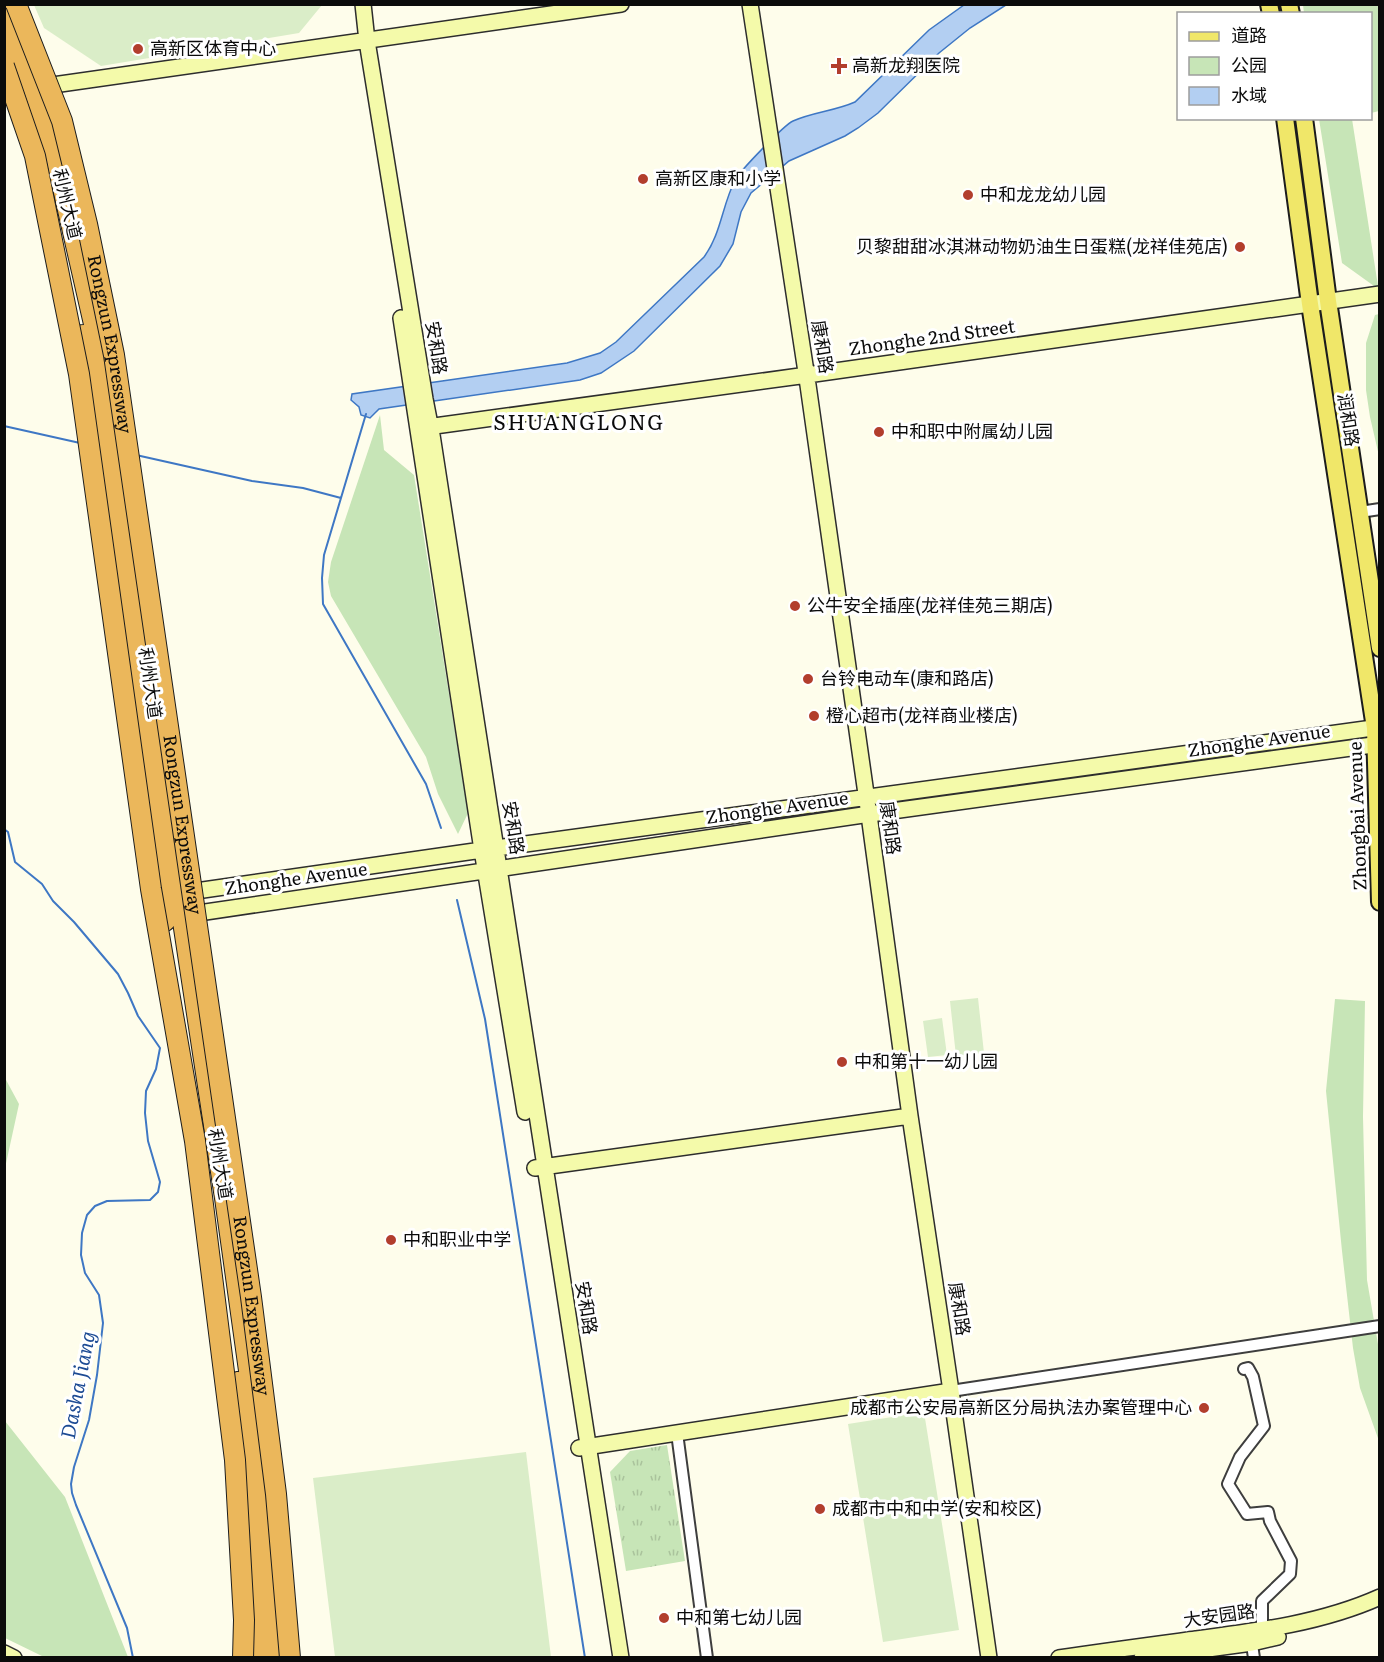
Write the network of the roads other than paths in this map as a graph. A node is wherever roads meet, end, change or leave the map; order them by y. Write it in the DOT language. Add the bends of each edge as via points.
graph roads {
  1 [pos="5,4"];
  2 [pos="16,4"];
  3 [pos="355,4"];
  4 [pos="363,4"];
  5 [pos="621,4"];
  6 [pos="750,4"];
  7 [pos="363,41"];
  8 [pos="4,46"];
  9 [pos="4,66"];
  10 [pos="20,90"];
  11 [pos="1285,120"];
  12 [pos="1304,120"];
  13 [pos="1380,294"];
  14 [pos="1380,303"];
  15 [pos="1328,305"];
  16 [pos="1311,308"];
  17 [pos="806,378"];
  18 [pos="425,432"];
  19 [pos="112,470"];
  20 [pos="1380,509"];
  21 [pos="1360,512"];
  22 [pos="1380,648"];
  23 [pos="1377,727"];
  24 [pos="1378,745"];
  25 [pos="867,798"];
  26 [pos="869,814"];
  27 [pos="489,849"];
  28 [pos="492,869"];
  29 [pos="179,894"];
  30 [pos="1380,902"];
  31 [pos="182,915"];
  32 [pos="910,1116"];
  33 [pos="539,1167"];
  34 [pos="1380,1326"];
  35 [pos="1244,1369"];
  36 [pos="951,1392"];
  37 [pos="677,1433"];
  38 [pos="583,1447"];
  39 [pos="1380,1597"];
  40 [pos="1380,1606"];
  41 [pos="1254,1641"];
  42 [pos="243,1658"];
  43 [pos="260,1658"];
  44 [pos="278,1658"];
  45 [pos="290,1658"];
  46 [pos="612,1658"];
  47 [pos="621,1658"];
  48 [pos="707,1658"];
  49 [pos="989,1658"];
  50 [pos="1059,1658"];
  51 [pos="1142,1658"];
  1 -- 10 [label="highway, 利州大道"];
  2 -- 45 [label="highway, Rongzun Expressway, bridge" via="62,121 114,355 249,1285 276,1494"];
  3 -- 7 [label="street, 安和路"];
  4 -- 7 [label="street, 安和路"];
  5 -- 7 [label="street"];
  6 -- 17 [label="street, 康和路"];
  7 -- 10 [label="street"];
  7 -- 18 [label="street, 安和路"];
  8 -- 10 [label="highway, 利州大道"];
  9 -- 42 [label="highway, Rongzun Expressway, bridge" via="35,156 79,374 151,889 195,1141 235,1460"];
  10 -- 19 [label="highway, 利州大道" via="44,156"];
  11 -- 16 [label="main road, 润和路"];
  12 -- 15 [label="main road, 润和路"];
  13 -- 15 [label="street, Zhonghe 2nd Street"];
  14 -- 15 [label="street, Zhonghe 2nd Street"];
  15 -- 16 [label="street, Zhonghe 2nd Street"];
  15 -- 21 [label="main road, 润和路"];
  16 -- 17 [label="street, Zhonghe 2nd Street"];
  16 -- 23 [label="main road, 润和路"];
  17 -- 18 [label="street, Zhonghe 2nd Street"];
  17 -- 25 [label="street, 康和路"];
  18 -- 27 [label="street, 安和路"];
  19 -- 29 [label="highway, 利州大道"];
  19 -- 43 [label="highway, 利州大道" via="164,917 208,1162 230,1325 254,1523"];
  20 -- 21 [label="street"];
  21 -- 22 [label="main road, 润和路"];
  23 -- 24 [label="main road, Zhongbai Avenue"];
  23 -- 25 [label="street, Zhonghe Avenue"];
  24 -- 26 [label="street, Zhonghe Avenue"];
  24 -- 30 [label="main road, Zhongbai Avenue"];
  25 -- 26 [label="street, 康和路"];
  25 -- 27 [label="street, Zhonghe Avenue"];
  26 -- 28 [label="street, Zhonghe Avenue"];
  26 -- 32 [label="street, 康和路"];
  27 -- 28 [label="street, 安和路"];
  27 -- 29 [label="street, Zhonghe Avenue"];
  28 -- 31 [label="street, Zhonghe Avenue"];
  28 -- 33 [label="street, 安和路"];
  29 -- 31 [label="highway, 利州大道"];
  31 -- 44 [label="highway, 利州大道" via="263,1471"];
  32 -- 33 [label="street"];
  32 -- 36 [label="street, 康和路"];
  33 -- 38 [label="street, 安和路"];
  34 -- 36 [label="street"];
  35 -- 41 [label="street" via="1248,1368 1252,1377 1264,1426 1240,1457 1228,1484 1247,1514 1268,1512 1291,1561 1290,1574 1262,1601"];
  36 -- 37 [label="street"];
  36 -- 49 [label="street, 康和路"];
  37 -- 38 [label="street"];
  37 -- 48 [label="street"];
  38 -- 46 [label="street, 安和路"];
  38 -- 47 [label="street, 安和路"];
  39 -- 41 [label="street, 大安园路" via="1292,1624"];
  40 -- 41 [label="street" via="1323,1627"];
  41 -- 50 [label="street, 大安园路"];
  41 -- 51 [label="street"];
}
